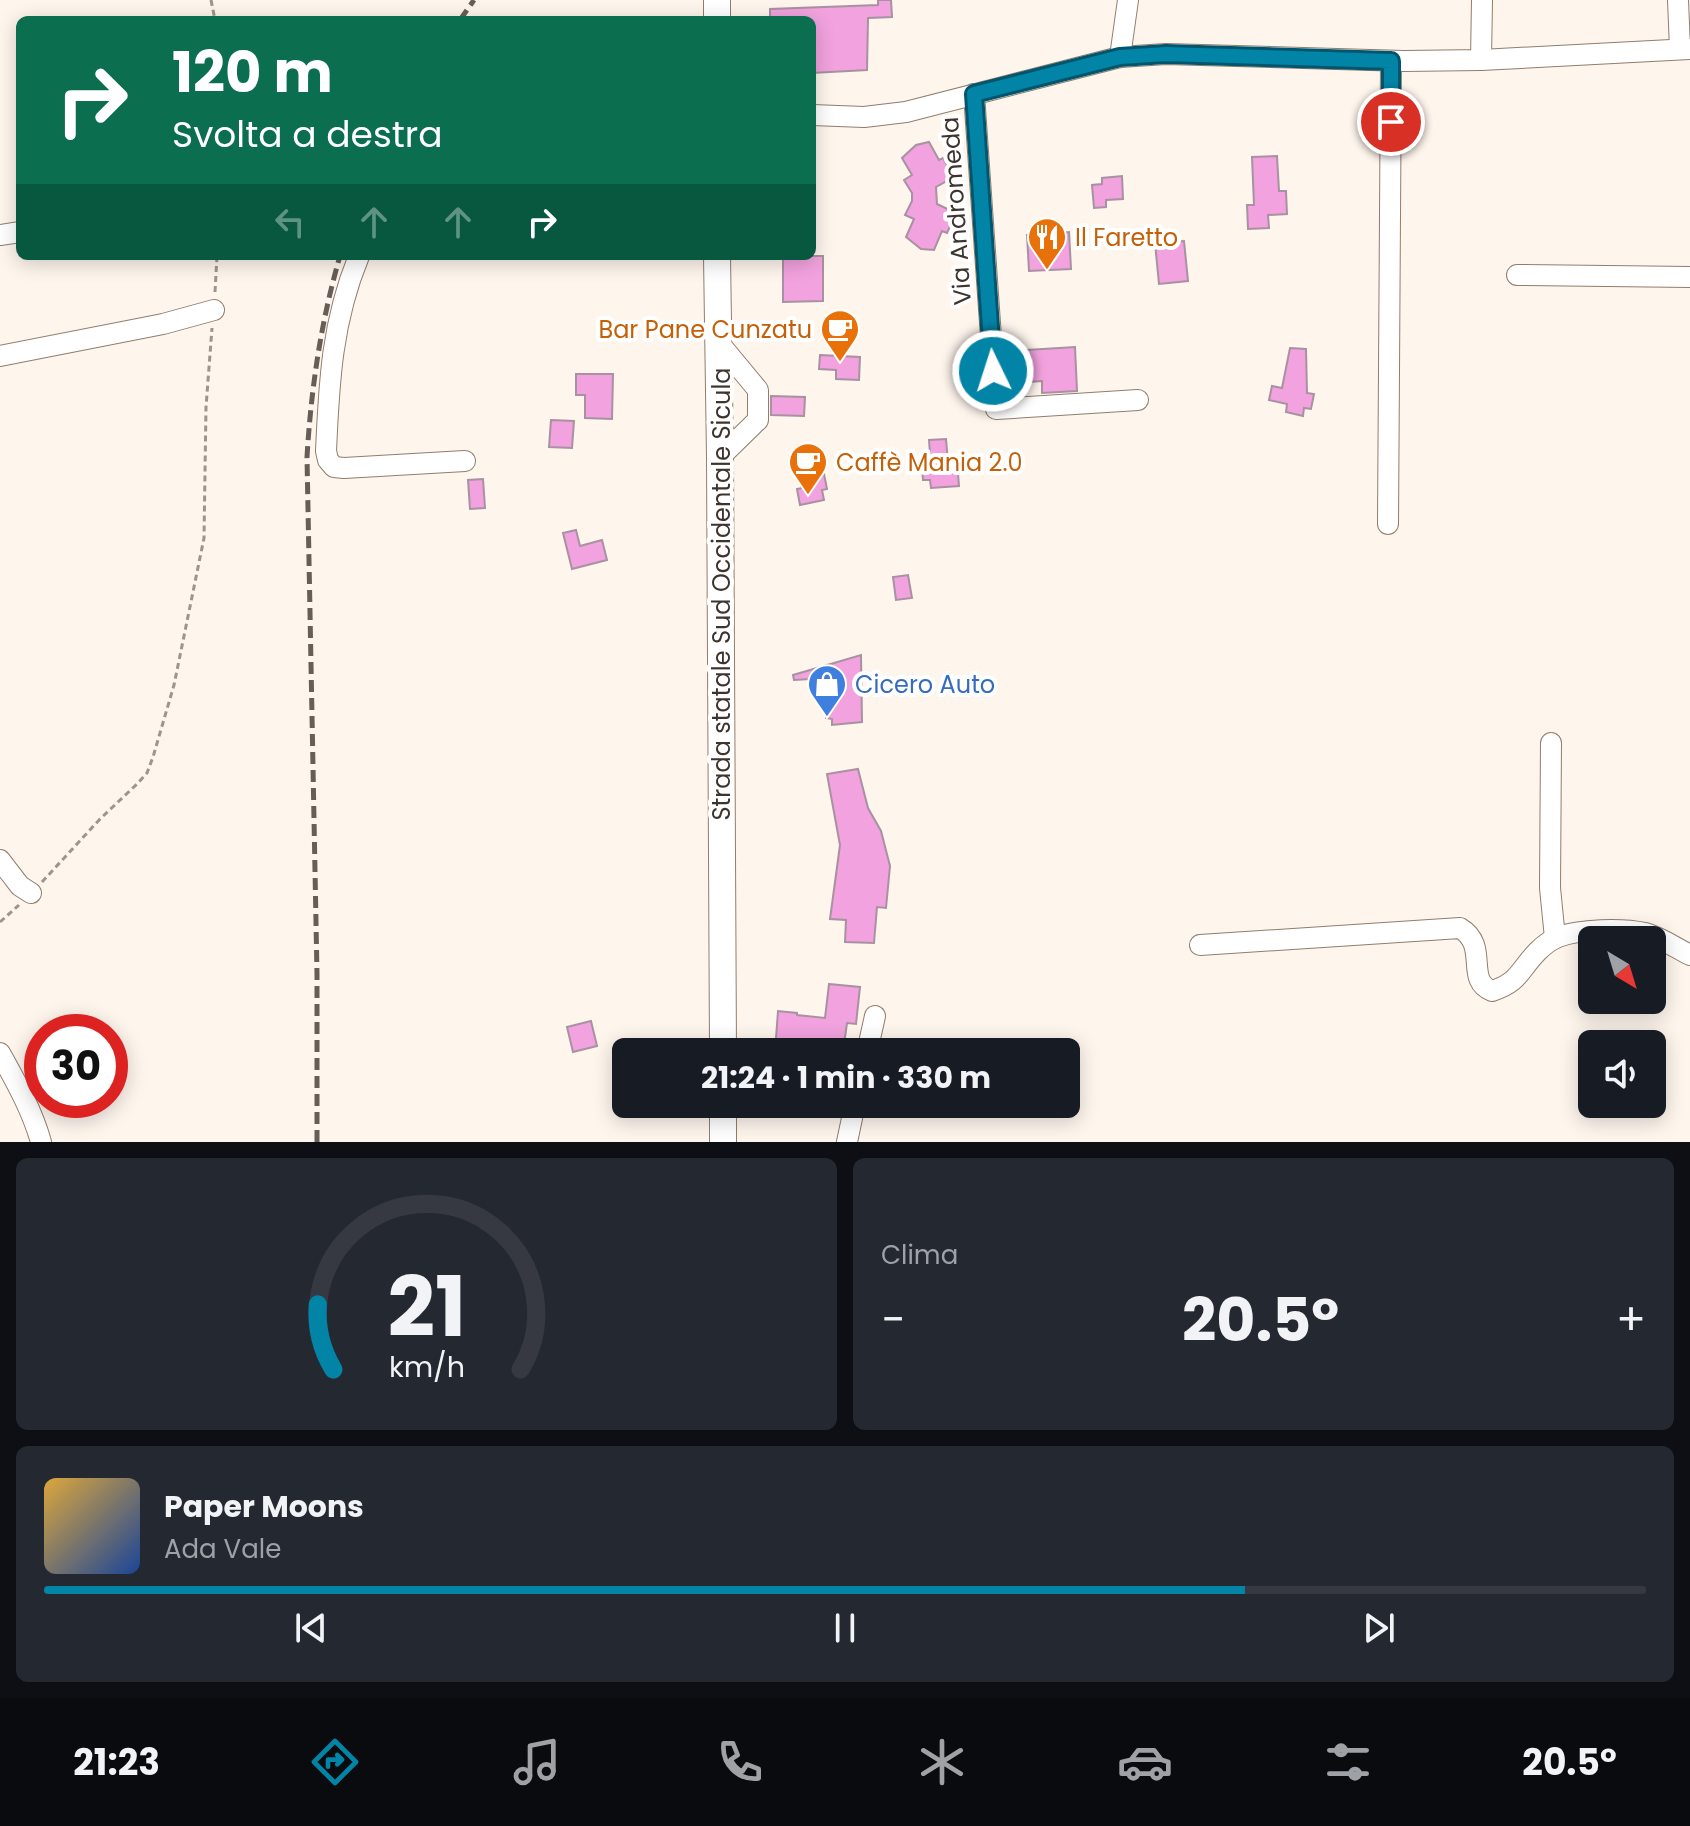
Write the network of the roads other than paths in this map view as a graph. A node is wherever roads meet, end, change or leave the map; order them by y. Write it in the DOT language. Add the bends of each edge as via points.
graph roads {
  1 [pos="1128,0"];
  2 [pos="1482,0"];
  3 [pos="1678,0"];
  4 [pos="1685,49"];
  5 [pos="1120,57"];
  6 [pos="1481,60"];
  7 [pos="1391,61"];
  8 [pos="974,94"];
  9 [pos="816,115"];
  10 [pos="357,260"];
  11 [pos="717,260"];
  12 [pos="1517,275"];
  13 [pos="1690,277"];
  14 [pos="214,310"];
  15 [pos="719,343"];
  16 [pos="0,356"];
  17 [pos="1138,400"];
  18 [pos="720,457"];
  19 [pos="465,461"];
  20 [pos="1388,524"];
  21 [pos="1551,743"];
  22 [pos="0,860"];
  23 [pos="31,893"];
  24 [pos="1555,938"];
  25 [pos="1200,945"];
  26 [pos="1690,955"];
  27 [pos="875,1016"];
  28 [pos="723,1038"];
  29 [pos="870,1038"];
  30 [pos="0,1053"];
  31 [pos="723,1118"];
  32 [pos="852,1118"];
  33 [pos="41,1142"];
  34 [pos="723,1142"];
  35 [pos="847,1142"];
  1 -- 5 [label="street"];
  2 -- 6 [label="street"];
  3 -- 4 [label="street"];
  4 -- 6 [label="street"];
  5 -- 7 [label="street"];
  5 -- 8 [label="street"];
  6 -- 7 [label="street"];
  7 -- 20 [label="street"];
  8 -- 9 [label="street" via="906,112"];
  8 -- 17 [label="street, Via Andromeda" via="996,409"];
  10 -- 19 [label="street" via="347,284 329,377 328,460 344,468"];
  11 -- 15 [label="main road, Strada statale Sud Occidentale Sicula"];
  12 -- 13 [label="street"];
  14 -- 16 [label="street"];
  15 -- 18 [label="main road, Strada statale Sud Occidentale Sicula"];
  15 -- 18 [label="street" via="758,390 758,420"];
  18 -- 28 [label="main road, Strada statale Sud Occidentale Sicula"];
  21 -- 24 [label="street"];
  22 -- 23 [label="street"];
  24 -- 25 [label="street" via="1508,986 1492,991 1479,981 1475,943 1460,928"];
  24 -- 26 [label="street" via="1615,930 1646,934"];
  27 -- 29 [label="street"];
  30 -- 33 [label="street"];
  31 -- 34 [label="main road"];
  32 -- 35 [label="street"];
}
